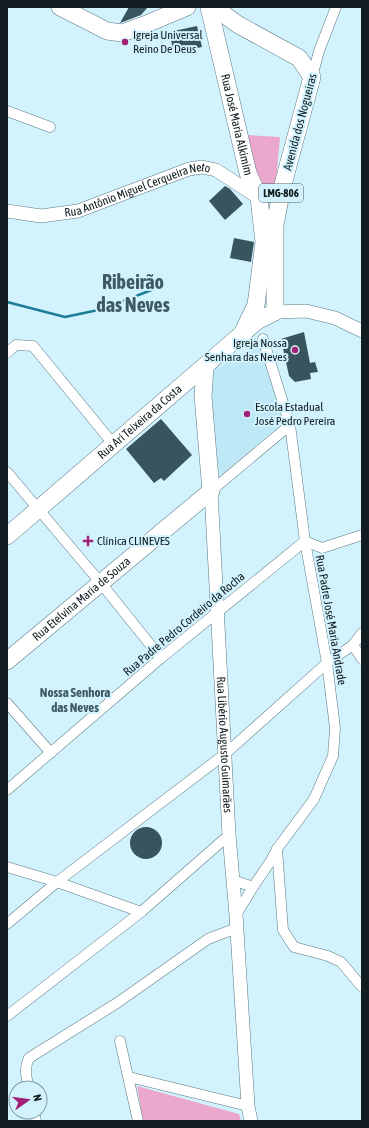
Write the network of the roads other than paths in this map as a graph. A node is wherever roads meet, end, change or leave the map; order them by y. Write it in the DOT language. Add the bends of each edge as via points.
graph roads {
  1 [pos="60,7"];
  2 [pos="156,7"];
  3 [pos="187,7"];
  4 [pos="209,7"];
  5 [pos="214,7"];
  6 [pos="336,7"];
  7 [pos="237,24"];
  8 [pos="144,25"];
  9 [pos="216,39"];
  10 [pos="319,51"];
  11 [pos="299,58"];
  12 [pos="312,77"];
  13 [pos="7,111"];
  14 [pos="50,127"];
  15 [pos="259,198"];
  16 [pos="7,211"];
  17 [pos="256,305"];
  18 [pos="275,312"];
  19 [pos="362,330"];
  20 [pos="242,334"];
  21 [pos="263,339"];
  22 [pos="7,353"];
  23 [pos="205,368"];
  24 [pos="178,390"];
  25 [pos="203,396"];
  26 [pos="290,426"];
  27 [pos="114,445"];
  28 [pos="7,472"];
  29 [pos="211,491"];
  30 [pos="39,510"];
  31 [pos="362,535"];
  32 [pos="7,536"];
  33 [pos="305,541"];
  34 [pos="100,582"];
  35 [pos="216,613"];
  36 [pos="362,633"];
  37 [pos="353,645"];
  38 [pos="161,658"];
  39 [pos="362,659"];
  40 [pos="7,661"];
  41 [pos="327,663"];
  42 [pos="7,703"];
  43 [pos="51,753"];
  44 [pos="225,754"];
  45 [pos="7,790"];
  46 [pos="229,835"];
  47 [pos="277,849"];
  48 [pos="7,867"];
  49 [pos="233,880"];
  50 [pos="57,882"];
  51 [pos="253,887"];
  52 [pos="141,912"];
  53 [pos="236,915"];
  54 [pos="7,924"];
  55 [pos="237,928"];
  56 [pos="362,987"];
  57 [pos="7,1016"];
  58 [pos="120,1041"];
  59 [pos="129,1077"];
  60 [pos="27,1080"];
  61 [pos="248,1106"];
  62 [pos="138,1121"];
  63 [pos="251,1121"];
  1 -- 8 [label="highway" via="108,31 122,33"];
  2 -- 8 [label="highway"];
  3 -- 8 [label="highway"];
  4 -- 9 [label="highway, Rua José Maria Alkimim / LMG-806"];
  5 -- 7 [label="highway"];
  6 -- 10 [label="street, Avenida dos Nogueiras"];
  7 -- 9 [label="highway" via="225,22 218,27"];
  7 -- 11 [label="highway"];
  9 -- 15 [label="highway, Rua José Maria Alkimim / LMG-806" via="248,173"];
  10 -- 11 [label="street, Avenida dos Nogueiras"];
  10 -- 12 [label="street, Avenida dos Nogueiras"];
  11 -- 12 [label="highway"];
  12 -- 18 [label="highway, Avenida dos Nogueiras / LMG-806" via="282,188 275,225"];
  13 -- 14 [label="street"];
  15 -- 16 [label="street, Rua Antônio Miguel Cerqueira Neto" via="216,170 202,167 189,169 78,211 40,216"];
  15 -- 17 [label="highway, Rua José Maria Alkimim / LMG-806" via="264,242"];
  17 -- 18 [label="highway"];
  17 -- 20 [label="highway, Rua José Maria Alkimim / LMG-806"];
  18 -- 19 [label="street" via="306,311 334,318"];
  18 -- 20 [label="highway, Rua Ari Teixeira da Costa / LMG-806"];
  20 -- 23 [label="highway, Rua Ari Teixeira da Costa / LMG-806"];
  21 -- 26 [label="street, Rua Padre José Maria Andrade"];
  22 -- 27 [label="street" via="16,345 33,346"];
  23 -- 24 [label="highway, Rua Ari Teixeira da Costa / LMG-806"];
  23 -- 25 [label="highway, Rua Libério Augusto Guimarães"];
  24 -- 25 [label="highway"];
  24 -- 27 [label="highway, Rua Ari Teixeira da Costa / LMG-806"];
  25 -- 29 [label="highway, Rua Libério Augusto Guimarães"];
  26 -- 29 [label="street"];
  26 -- 33 [label="street, Rua Padre José Maria Andrade"];
  27 -- 30 [label="highway, Rua Ari Teixeira da Costa / LMG-806"];
  28 -- 30 [label="street"];
  29 -- 34 [label="highway, Rua Etelvina Maria de Souza"];
  29 -- 35 [label="street, Rua Libério Augusto Guimarães"];
  30 -- 32 [label="highway, Rua Ari Teixeira da Costa / LMG-806"];
  30 -- 34 [label="street"];
  31 -- 33 [label="street" via="322,548"];
  33 -- 35 [label="street, Rua Padre Pedro Cordeiro da Rocha"];
  33 -- 41 [label="street, Rua Padre José Maria Andrade"];
  34 -- 38 [label="street"];
  34 -- 40 [label="highway, Rua Etelvina Maria de Souza"];
  35 -- 38 [label="street, Rua Padre Pedro Cordeiro da Rocha"];
  35 -- 44 [label="street, Rua Libério Augusto Guimarães"];
  36 -- 37 [label="street"];
  37 -- 39 [label="street"];
  37 -- 41 [label="street"];
  38 -- 43 [label="street, Rua Padre Pedro Cordeiro da Rocha"];
  41 -- 44 [label="street"];
  41 -- 47 [label="street, Rua Padre José Maria Andrade" via="336,728 333,756 314,799"];
  42 -- 43 [label="street"];
  43 -- 45 [label="street, Rua Padre Pedro Cordeiro da Rocha"];
  44 -- 46 [label="street, Rua Libério Augusto Guimarães"];
  44 -- 50 [label="street"];
  46 -- 49 [label="street, Rua Libério Augusto Guimarães"];
  46 -- 52 [label="street"];
  47 -- 51 [label="street, Rua Padre José Maria Andrade"];
  47 -- 56 [label="street" via="283,930 294,947 341,962"];
  48 -- 50 [label="street"];
  49 -- 51 [label="street"];
  49 -- 53 [label="street, Rua Libério Augusto Guimarães"];
  50 -- 52 [label="street"];
  50 -- 54 [label="street"];
  51 -- 53 [label="street, Rua Padre José Maria Andrade"];
  52 -- 57 [label="street"];
  53 -- 55 [label="street, Rua Libério Augusto Guimarães"];
  55 -- 60 [label="street" via="208,939 117,1004 29,1058 26,1065"];
  55 -- 61 [label="street, Rua Libério Augusto Guimarães"];
  58 -- 59 [label="street"];
  59 -- 61 [label="street"];
  59 -- 62 [label="street"];
  61 -- 63 [label="street, Rua Libério Augusto Guimarães"];
}
